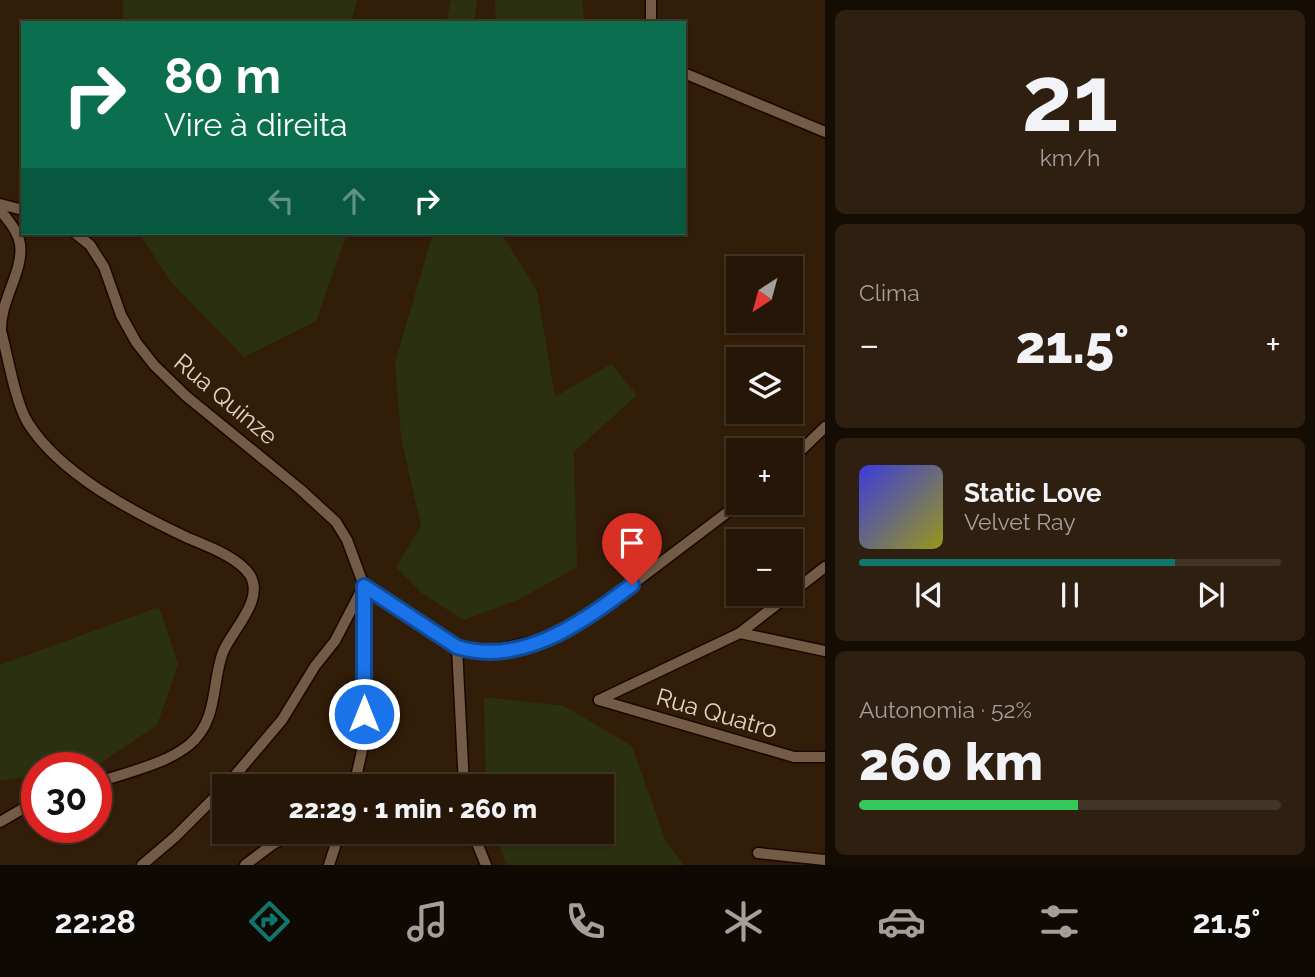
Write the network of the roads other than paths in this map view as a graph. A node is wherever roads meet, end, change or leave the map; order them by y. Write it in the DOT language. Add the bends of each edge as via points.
graph roads {
  1 [pos="650,0"];
  2 [pos="651,21"];
  3 [pos="686,74"];
  4 [pos="825,132"];
  5 [pos="0,204"];
  6 [pos="21,209"];
  7 [pos="0,210"];
  8 [pos="78,235"];
  9 [pos="0,317"];
  10 [pos="825,427"];
  11 [pos="803,448"];
  12 [pos="726,513"];
  13 [pos="825,567"];
  14 [pos="364,586"];
  15 [pos="740,633"];
  16 [pos="457,647"];
  17 [pos="825,652"];
  18 [pos="825,757"];
  19 [pos="236,774"];
  20 [pos="357,774"];
  21 [pos="463,774"];
  22 [pos="112,777"];
  23 [pos="212,800"];
  24 [pos="21,810"];
  25 [pos="0,822"];
  26 [pos="273,844"];
  27 [pos="336,844"];
  28 [pos="477,844"];
  29 [pos="758,853"];
  30 [pos="825,860"];
  31 [pos="142,865"];
  32 [pos="245,865"];
  33 [pos="329,865"];
  34 [pos="486,865"];
  1 -- 2 [label="street"];
  3 -- 4 [label="street"];
  5 -- 6 [label="street"];
  7 -- 9 [label="street" via="15,229 20,261"];
  8 -- 14 [label="street, Rua Quinze" via="104,267 121,315 154,365 336,522"];
  9 -- 22 [label="street" via="18,398 27,422 46,446 94,487 236,562 250,575 254,588 251,603 224,651 212,712 203,731 171,757"];
  10 -- 11 [label="street"];
  12 -- 16 [label="street" via="588,618 554,637 491,652"];
  13 -- 15 [label="street"];
  14 -- 16 [label="street"];
  14 -- 19 [label="street" via="335,641 314,666 282,720"];
  14 -- 20 [label="street" via="364,742"];
  15 -- 17 [label="street"];
  15 -- 18 [label="street, Rua Quatro" via="599,700 794,757"];
  16 -- 21 [label="street"];
  23 -- 31 [label="street"];
  24 -- 25 [label="street"];
  26 -- 32 [label="street"];
  27 -- 33 [label="street"];
  28 -- 34 [label="street"];
  29 -- 30 [label="street"];
}
